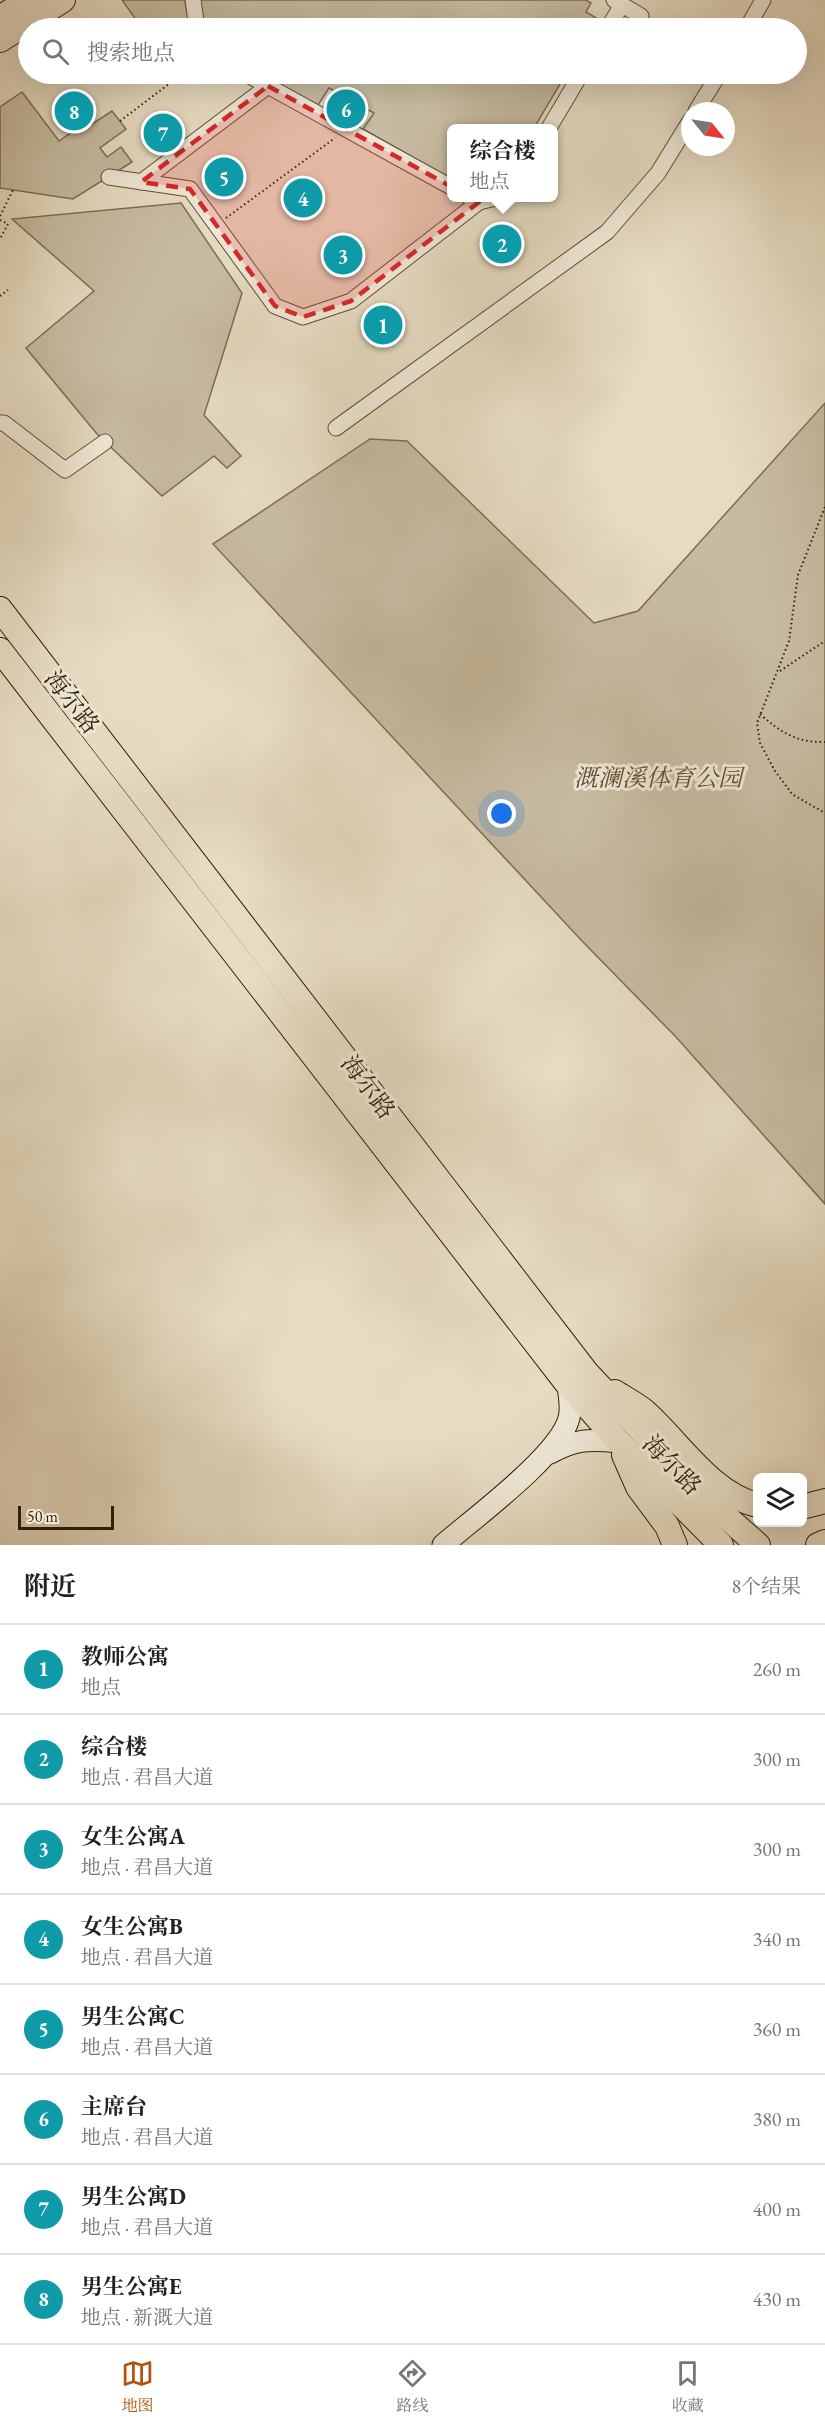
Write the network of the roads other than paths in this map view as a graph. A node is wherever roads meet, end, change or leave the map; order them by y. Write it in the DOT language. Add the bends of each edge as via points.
graph roads {
  1 [pos="28,0"];
  2 [pos="63,0"];
  3 [pos="193,0"];
  4 [pos="763,0"];
  5 [pos="618,2"];
  6 [pos="641,16"];
  7 [pos="0,18"];
  8 [pos="35,18"];
  9 [pos="196,18"];
  10 [pos="612,18"];
  11 [pos="753,18"];
  12 [pos="18,29"];
  13 [pos="0,40"];
  14 [pos="264,84"];
  15 [pos="575,84"];
  16 [pos="713,84"];
  17 [pos="268,86"];
  18 [pos="702,102"];
  19 [pos="552,124"];
  20 [pos="681,136"];
  21 [pos="109,177"];
  22 [pos="141,182"];
  23 [pos="447,185"];
  24 [pos="473,202"];
  25 [pos="0,423"];
  26 [pos="336,428"];
  27 [pos="105,442"];
  28 [pos="0,609"];
  29 [pos="1,653"];
  30 [pos="577,1379"];
  31 [pos="619,1442"];
  32 [pos="544,1456"];
  33 [pos="825,1501"];
  34 [pos="753,1502"];
  35 [pos="807,1506"];
  36 [pos="825,1542"];
  37 [pos="443,1545"];
  38 [pos="675,1545"];
  39 [pos="721,1545"];
  40 [pos="758,1545"];
  41 [pos="818,1545"];
  1 -- 7 [label="main road"];
  2 -- 8 [label="main road"];
  3 -- 9 [label="street"];
  4 -- 11 [label="street"];
  5 -- 6 [label="street"];
  5 -- 10 [label="street"];
  12 -- 13 [label="main road"];
  14 -- 17 [label="street"];
  15 -- 19 [label="street"];
  16 -- 18 [label="street"];
  17 -- 22 [label="street"];
  17 -- 23 [label="street"];
  20 -- 26 [label="street" via="658,173 607,232"];
  21 -- 22 [label="street"];
  22 -- 24 [label="street" via="190,189 275,306 303,317 351,301"];
  25 -- 27 [label="street" via="65,470"];
  28 -- 30 [label="main road, 海尔路"];
  29 -- 30 [label="main road, 海尔路"];
  30 -- 31 [label="main road, 海尔路"];
  30 -- 32 [label="street" via="569,1419"];
  30 -- 34 [label="main road" via="642,1410 697,1466 730,1492"];
  30 -- 40 [label="main road, 海尔路"];
  31 -- 32 [label="street" via="570,1442"];
  31 -- 38 [label="main road" via="638,1487"];
  31 -- 39 [label="main road, 海尔路"];
  32 -- 37 [label="street"];
  33 -- 35 [label="main road"];
  36 -- 41 [label="main road"];
}
